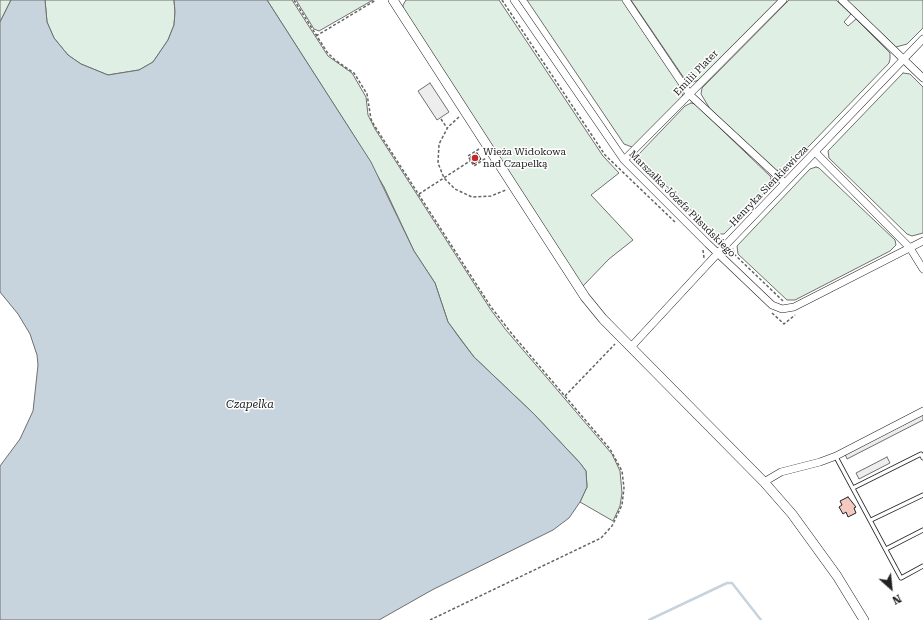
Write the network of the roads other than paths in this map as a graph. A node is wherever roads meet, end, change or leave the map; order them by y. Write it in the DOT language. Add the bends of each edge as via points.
graph roads {
  1 [pos="514,0"];
  2 [pos="626,0"];
  3 [pos="782,0"];
  4 [pos="842,0"];
  5 [pos="395,1"];
  6 [pos="923,39"];
  7 [pos="904,59"];
  8 [pos="923,78"];
  9 [pos="690,95"];
  10 [pos="816,153"];
  11 [pos="624,160"];
  12 [pos="784,183"];
  13 [pos="923,241"];
  14 [pos="910,248"];
  15 [pos="718,253"];
  16 [pos="923,269"];
  17 [pos="631,347"];
  18 [pos="923,411"];
  19 [pos="836,456"];
  20 [pos="923,458"];
  21 [pos="764,482"];
  22 [pos="853,488"];
  23 [pos="923,495"];
  24 [pos="870,520"];
  25 [pos="923,530"];
  26 [pos="886,549"];
  27 [pos="923,566"];
  28 [pos="864,620"];
  1 -- 11 [label="street, Marszałka Józefa Piłsudskiego"];
  2 -- 9 [label="street"];
  3 -- 9 [label="street, Emilii Plater"];
  4 -- 7 [label="street"];
  5 -- 17 [label="street" via="585,297"];
  6 -- 7 [label="street, Henryka Sienkiewicza"];
  7 -- 8 [label="street"];
  7 -- 10 [label="street, Henryka Sienkiewicza"];
  9 -- 11 [label="street, Emilii Plater"];
  9 -- 12 [label="street"];
  10 -- 12 [label="street, Henryka Sienkiewicza"];
  10 -- 14 [label="street"];
  11 -- 15 [label="street, Marszałka Józefa Piłsudskiego"];
  12 -- 15 [label="street, Henryka Sienkiewicza"];
  13 -- 14 [label="street"];
  14 -- 15 [label="street, Marszałka Józefa Piłsudskiego" via="794,307 772,305"];
  14 -- 16 [label="street"];
  15 -- 17 [label="street, Henryka Sienkiewicza"];
  17 -- 21 [label="street"];
  18 -- 19 [label="street"];
  19 -- 21 [label="street" via="782,472"];
  19 -- 22 [label="lane"];
  20 -- 22 [label="lane" via="921,454"];
  21 -- 28 [label="street" via="814,543"];
  22 -- 24 [label="lane"];
  23 -- 24 [label="lane"];
  24 -- 26 [label="lane"];
  25 -- 26 [label="lane"];
  26 -- 27 [label="lane" via="901,578"];
}
